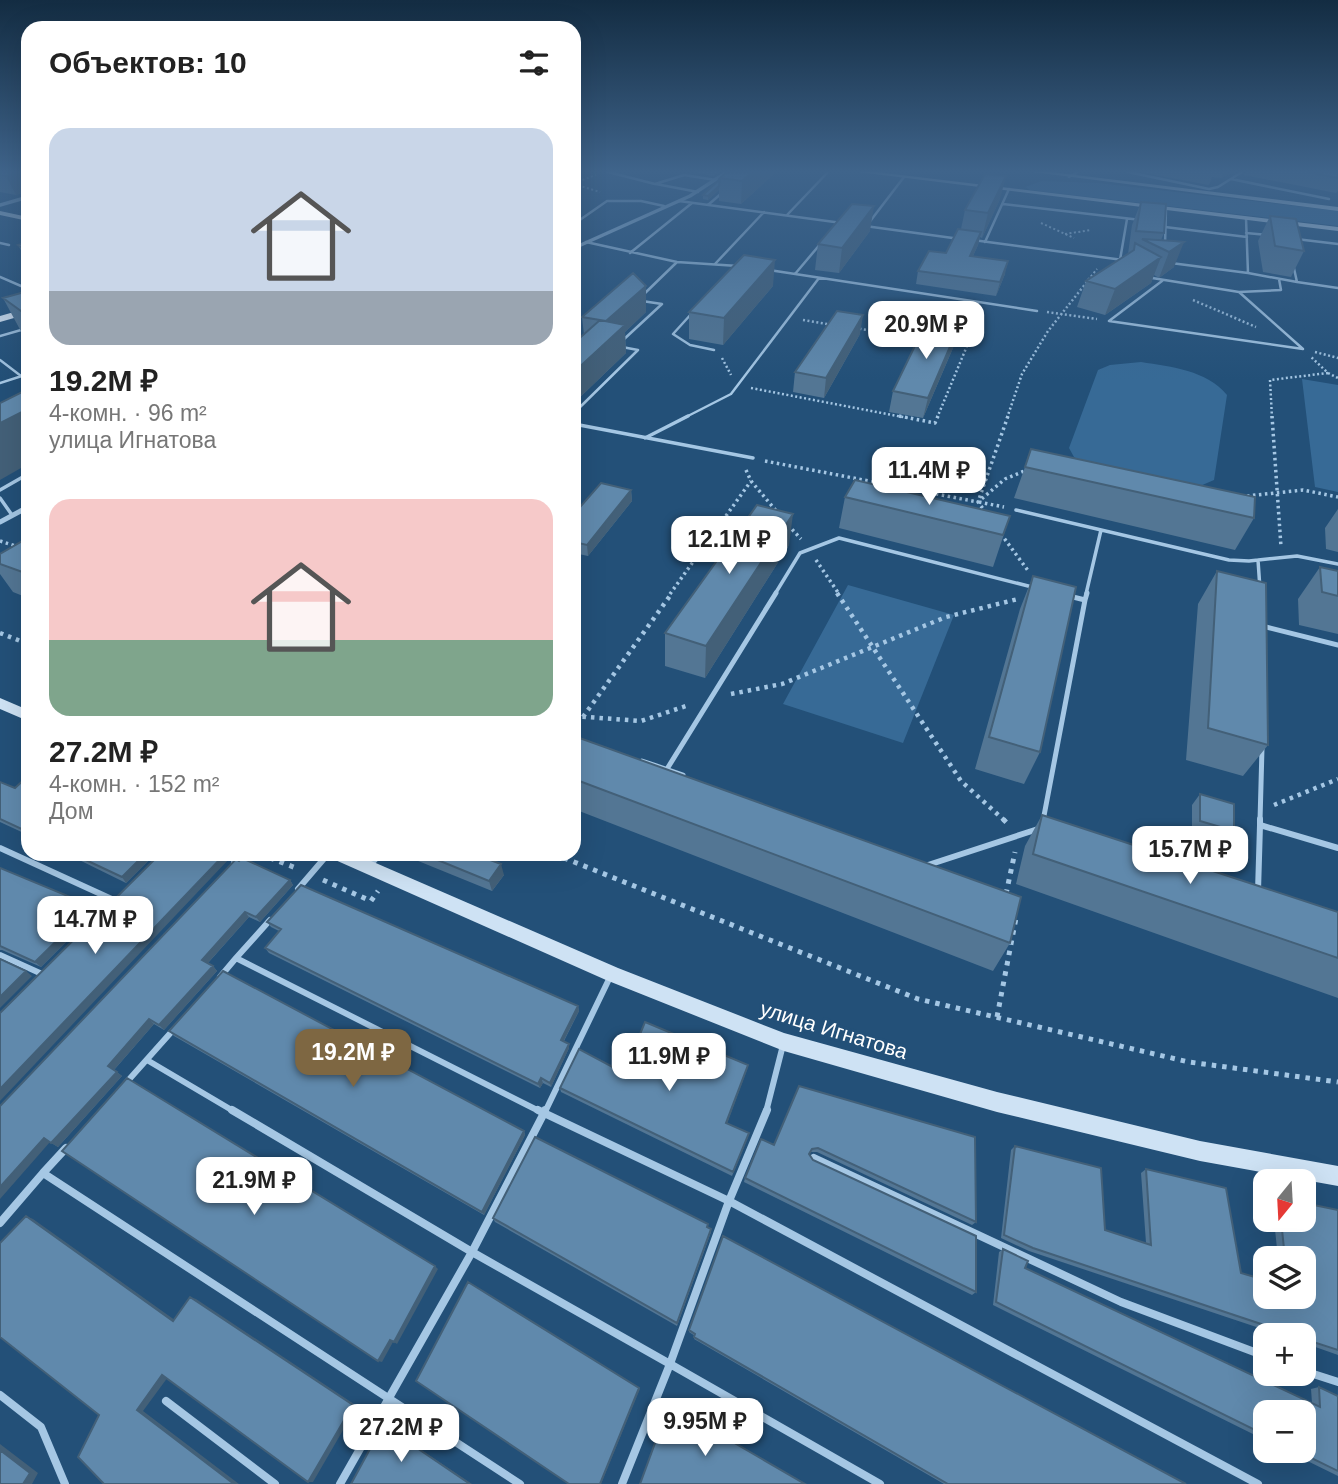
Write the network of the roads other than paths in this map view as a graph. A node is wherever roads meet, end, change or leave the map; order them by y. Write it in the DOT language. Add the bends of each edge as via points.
graph roads {
  1 [pos="645,241"];
  2 [pos="736,241"];
  3 [pos="822,241"];
  4 [pos="979,241"];
  5 [pos="1123,241"];
  6 [pos="1164,241"];
  7 [pos="1246,241"];
  8 [pos="1316,241"];
  9 [pos="586,242"];
  10 [pos="985,242"];
  11 [pos="0,243"];
  12 [pos="581,244"];
  13 [pos="1338,244"];
  14 [pos="9,245"];
  15 [pos="1164,251"];
  16 [pos="630,253"];
  17 [pos="1120,260"];
  18 [pos="1293,260"];
  19 [pos="1131,261"];
  20 [pos="677,262"];
  21 [pos="1164,262"];
  22 [pos="715,264"];
  23 [pos="734,265"];
  24 [pos="747,267"];
  25 [pos="1132,268"];
  26 [pos="759,269"];
  27 [pos="1248,273"];
  28 [pos="795,274"];
  29 [pos="726,275"];
  30 [pos="1143,276"];
  31 [pos="0,277"];
  32 [pos="819,278"];
  33 [pos="1279,279"];
  34 [pos="1161,281"];
  35 [pos="1297,282"];
  36 [pos="21,286"];
  37 [pos="1338,288"];
  38 [pos="1239,292"];
  39 [pos="699,305"];
  40 [pos="1037,311"];
  41 [pos="21,313"];
  42 [pos="0,319"];
  43 [pos="21,330"];
  44 [pos="0,336"];
  45 [pos="714,350"];
  46 [pos="0,360"];
  47 [pos="21,376"];
  48 [pos="0,383"];
  49 [pos="581,405"];
  50 [pos="581,425"];
  51 [pos="645,438"];
  52 [pos="753,458"];
  53 [pos="21,478"];
  54 [pos="0,490"];
  55 [pos="0,498"];
  56 [pos="21,510"];
  57 [pos="1016,510"];
  58 [pos="12,515"];
  59 [pos="0,522"];
  60 [pos="1101,530"];
  61 [pos="1258,560"];
  62 [pos="1338,564"];
  63 [pos="1044,590"];
  64 [pos="1065,595"];
  65 [pos="1260,599"];
  66 [pos="1085,600"];
  67 [pos="1262,638"];
  68 [pos="1338,645"];
  69 [pos="0,703"];
  70 [pos="21,713"];
  71 [pos="1262,744"];
  72 [pos="632,757"];
  73 [pos="667,769"];
  74 [pos="693,779"];
  75 [pos="1260,825"];
  76 [pos="0,848"];
  77 [pos="1338,848"];
  78 [pos="21,858"];
  79 [pos="28,861"];
  80 [pos="235,861"];
  81 [pos="322,861"];
  82 [pos="374,861"];
  83 [pos="913,861"];
  84 [pos="926,866"];
  85 [pos="937,870"];
  86 [pos="223,874"];
  87 [pos="125,891"];
  88 [pos="294,893"];
  89 [pos="1258,900"];
  90 [pos="116,901"];
  91 [pos="107,910"];
  92 [pos="278,912"];
  93 [pos="0,955"];
  94 [pos="236,958"];
  95 [pos="51,965"];
  96 [pos="42,974"];
  97 [pos="612,974"];
  98 [pos="34,983"];
  99 [pos="209,989"];
  100 [pos="183,1019"];
  101 [pos="784,1042"];
  102 [pos="147,1060"];
  103 [pos="121,1088"];
  104 [pos="544,1113"];
  105 [pos="69,1145"];
  106 [pos="814,1158"];
  107 [pos="43,1174"];
  108 [pos="1338,1176"];
  109 [pos="729,1201"];
  110 [pos="0,1223"];
  111 [pos="472,1252"];
  112 [pos="1253,1352"];
  113 [pos="670,1364"];
  114 [pos="1316,1375"];
  115 [pos="1338,1382"];
  116 [pos="0,1395"];
  117 [pos="388,1397"];
  118 [pos="166,1401"];
  119 [pos="65,1484"];
  120 [pos="275,1484"];
  121 [pos="340,1484"];
  122 [pos="520,1484"];
  123 [pos="622,1484"];
  124 [pos="880,1484"];
  125 [pos="1258,1484"];
  1 -- 16 [label="lane"];
  2 -- 22 [label="lane"];
  3 -- 28 [label="lane"];
  4 -- 10 [label="lane"];
  5 -- 17 [label="lane"];
  6 -- 15 [label="lane"];
  7 -- 27 [label="lane"];
  8 -- 13 [label="lane"];
  9 -- 12 [label="street"];
  9 -- 16 [label="lane"];
  10 -- 17 [label="lane"];
  11 -- 14 [label="lane"];
  16 -- 20 [label="lane"];
  17 -- 19 [label="lane"];
  17 -- 25 [label="lane"];
  18 -- 35 [label="lane"];
  20 -- 22 [label="lane"];
  20 -- 49 [label="lane" via="638,300 662,304 617,346 638,350"];
  21 -- 27 [label="lane"];
  22 -- 23 [label="lane"];
  23 -- 24 [label="lane"];
  23 -- 29 [label="lane"];
  26 -- 28 [label="lane"];
  27 -- 33 [label="lane"];
  28 -- 32 [label="lane"];
  30 -- 34 [label="lane"];
  31 -- 36 [label="lane"];
  32 -- 40 [label="lane"];
  32 -- 51 [label="lane" via="731,394"];
  33 -- 35 [label="lane"];
  33 -- 38 [label="lane" via="1281,290"];
  34 -- 38 [label="lane"];
  34 -- 38 [label="lane" via="1109,321 1303,349"];
  35 -- 37 [label="lane"];
  39 -- 45 [label="lane" via="673,334 690,345"];
  41 -- 42 [label="main road"];
  43 -- 44 [label="lane"];
  46 -- 47 [label="lane"];
  47 -- 48 [label="lane"];
  50 -- 51 [label="lane"];
  51 -- 52 [label="lane"];
  53 -- 54 [label="lane"];
  55 -- 58 [label="lane"];
  56 -- 58 [label="street"];
  57 -- 60 [label="lane"];
  58 -- 59 [label="street"];
  60 -- 61 [label="lane" via="1229,560"];
  60 -- 66 [label="lane"];
  61 -- 62 [label="lane" via="1297,556"];
  61 -- 65 [label="lane"];
  63 -- 73 [label="lane" via="839,538 800,552"];
  64 -- 66 [label="lane"];
  66 -- 84 [label="lane" via="1041,828"];
  67 -- 68 [label="lane" via="1262,625"];
  69 -- 70 [label="main road"];
  71 -- 75 [label="lane"];
  72 -- 73 [label="lane"];
  73 -- 74 [label="lane"];
  75 -- 77 [label="lane"];
  75 -- 89 [label="lane"];
  76 -- 78 [label="lane"];
  79 -- 90 [label="lane"];
  80 -- 86 [label="lane"];
  81 -- 88 [label="lane"];
  82 -- 97 [label="main road, улица Игнатова"];
  83 -- 84 [label="lane"];
  84 -- 85 [label="lane"];
  87 -- 90 [label="lane"];
  90 -- 91 [label="lane"];
  92 -- 94 [label="lane"];
  93 -- 96 [label="lane"];
  94 -- 99 [label="lane"];
  94 -- 104 [label="lane"];
  95 -- 96 [label="lane"];
  96 -- 98 [label="lane"];
  97 -- 101 [label="main road, улица Игнатова"];
  97 -- 104 [label="lane"];
  100 -- 102 [label="lane"];
  101 -- 108 [label="main road, улица Игнатова" via="997,1102 1200,1151"];
  101 -- 109 [label="lane" via="766,1112"];
  102 -- 103 [label="lane"];
  102 -- 111 [label="lane"];
  104 -- 109 [label="lane"];
  104 -- 111 [label="lane"];
  105 -- 107 [label="lane"];
  106 -- 112 [label="lane" via="1121,1302"];
  107 -- 110 [label="lane"];
  107 -- 117 [label="lane"];
  109 -- 113 [label="lane"];
  109 -- 125 [label="lane"];
  111 -- 113 [label="lane"];
  111 -- 117 [label="lane"];
  113 -- 123 [label="lane"];
  113 -- 124 [label="lane"];
  114 -- 115 [label="lane"];
  116 -- 119 [label="lane" via="41,1427"];
  117 -- 121 [label="lane"];
  117 -- 122 [label="lane"];
  118 -- 120 [label="lane"];
}
